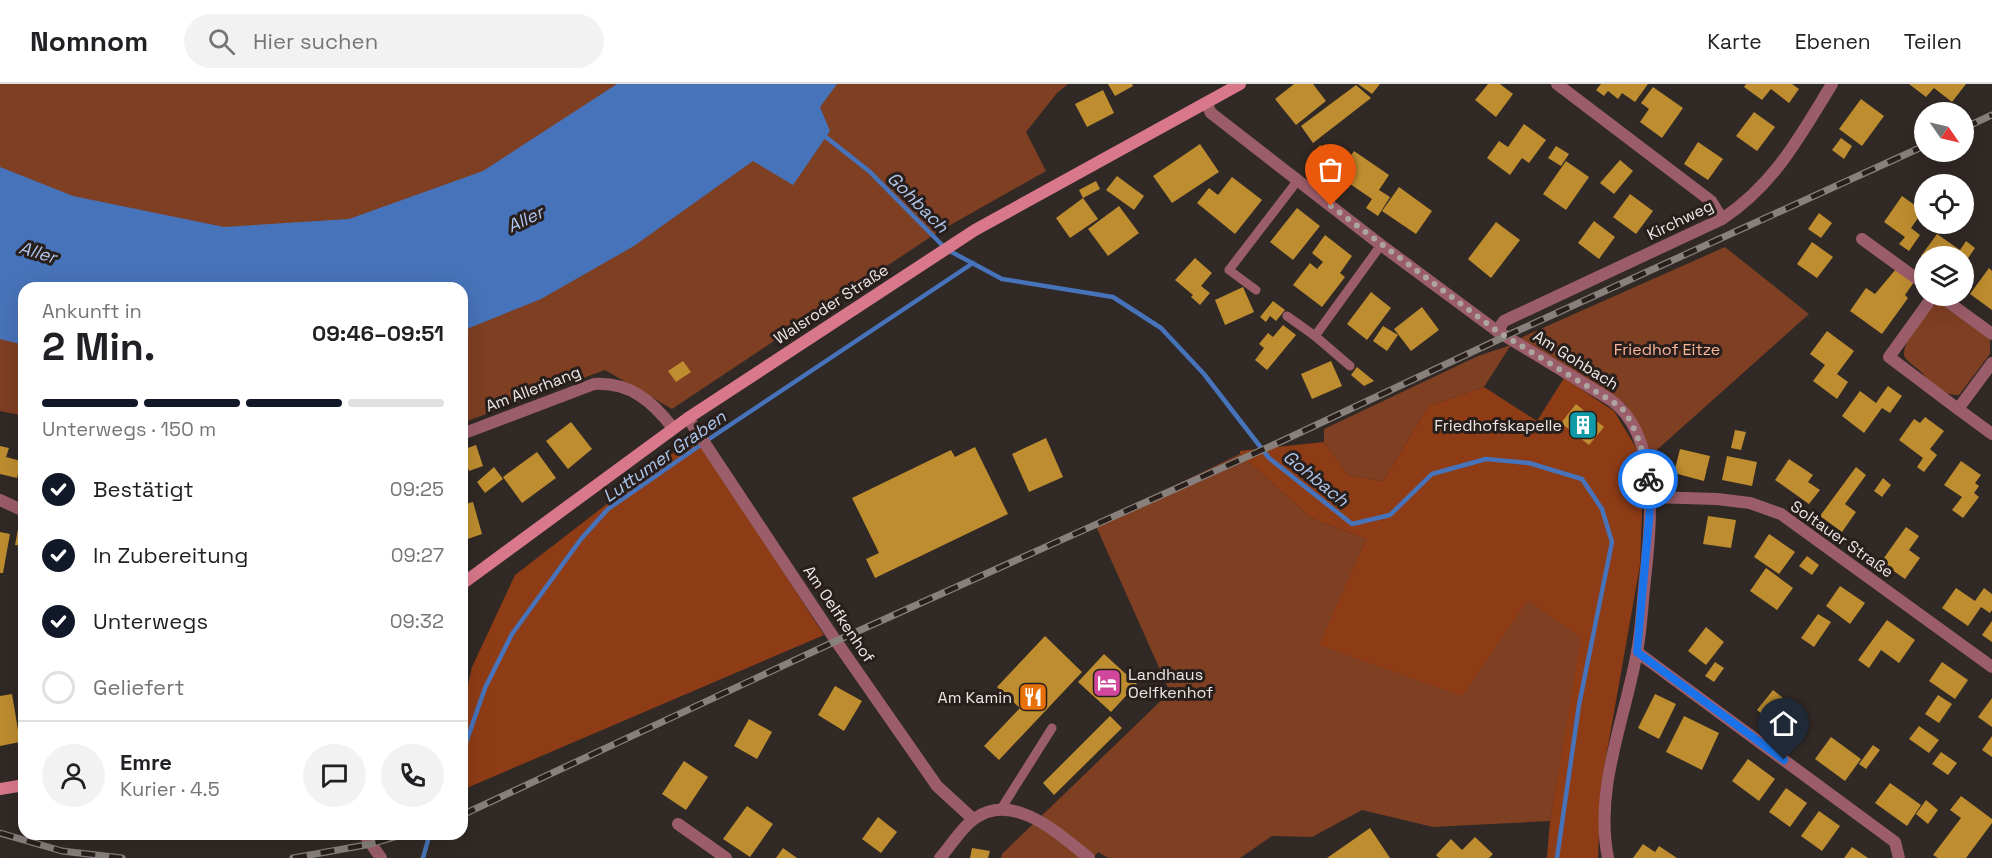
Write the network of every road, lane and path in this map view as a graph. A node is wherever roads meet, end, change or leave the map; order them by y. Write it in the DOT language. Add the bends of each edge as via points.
graph roads {
  1 [pos="1240,84"];
  2 [pos="1557,84"];
  3 [pos="1832,84"];
  4 [pos="1206,103"];
  5 [pos="1298,180"];
  6 [pos="1722,219"];
  7 [pos="1862,239"];
  8 [pos="1381,245"];
  9 [pos="1914,277"];
  10 [pos="1256,290"];
  11 [pos="1926,306"];
  12 [pos="1954,306"];
  13 [pos="1287,316"];
  14 [pos="1497,331"];
  15 [pos="1992,334"];
  16 [pos="1315,336"];
  17 [pos="1992,363"];
  18 [pos="1350,366"];
  19 [pos="1958,409"];
  20 [pos="688,418"];
  21 [pos="673,429"];
  22 [pos="468,432"];
  23 [pos="1992,434"];
  24 [pos="1651,497"];
  25 [pos="0,500"];
  26 [pos="18,508"];
  27 [pos="468,580"];
  28 [pos="1637,652"];
  29 [pos="1992,667"];
  30 [pos="1052,728"];
  31 [pos="18,787"];
  32 [pos="0,789"];
  33 [pos="1001,809"];
  34 [pos="974,819"];
  35 [pos="678,824"];
  36 [pos="368,840"];
  37 [pos="381,858"];
  38 [pos="726,858"];
  39 [pos="940,858"];
  40 [pos="1089,858"];
  41 [pos="1608,858"];
  42 [pos="1899,858"];
  1 -- 4 [label="main road, Walsroder Straße"];
  2 -- 6 [label="street" via="1711,201"];
  3 -- 6 [label="street, Kirchweg" via="1778,168 1756,194"];
  4 -- 5 [label="street, Am Gohbach" via="1211,113"];
  4 -- 20 [label="main road, Walsroder Straße" via="975,230"];
  5 -- 8 [label="street, Am Gohbach"];
  5 -- 10 [label="lane" via="1229,270"];
  6 -- 14 [label="street, Kirchweg" via="1504,321"];
  7 -- 9 [label="street"];
  8 -- 14 [label="street, Am Gohbach"];
  8 -- 16 [label="lane"];
  11 -- 19 [label="street" via="1889,357"];
  12 -- 15 [label="street"];
  13 -- 16 [label="lane"];
  14 -- 24 [label="street, Am Gohbach" via="1621,407 1637,435"];
  16 -- 18 [label="lane"];
  17 -- 19 [label="street"];
  19 -- 23 [label="street"];
  20 -- 21 [label="main road, Walsroder Straße"];
  20 -- 34 [label="street, Am Oelfkenhof" via="937,786"];
  21 -- 22 [label="street, Am Allerhang" via="643,396 605,383"];
  21 -- 27 [label="main road, Walsroder Straße"];
  24 -- 28 [label="street, Am Gohbach"];
  24 -- 29 [label="street, Soltauer Straße" via="1750,503 1782,514"];
  25 -- 26 [label="street"];
  28 -- 41 [label="street, Am Gohbach" via="1607,785 1604,840"];
  28 -- 42 [label="street" via="1895,842"];
  30 -- 33 [label="lane"];
  31 -- 32 [label="main road"];
  33 -- 34 [label="street"];
  33 -- 40 [label="street" via="1044,824"];
  34 -- 39 [label="street"];
  35 -- 38 [label="street"];
  36 -- 37 [label="street"];
}
